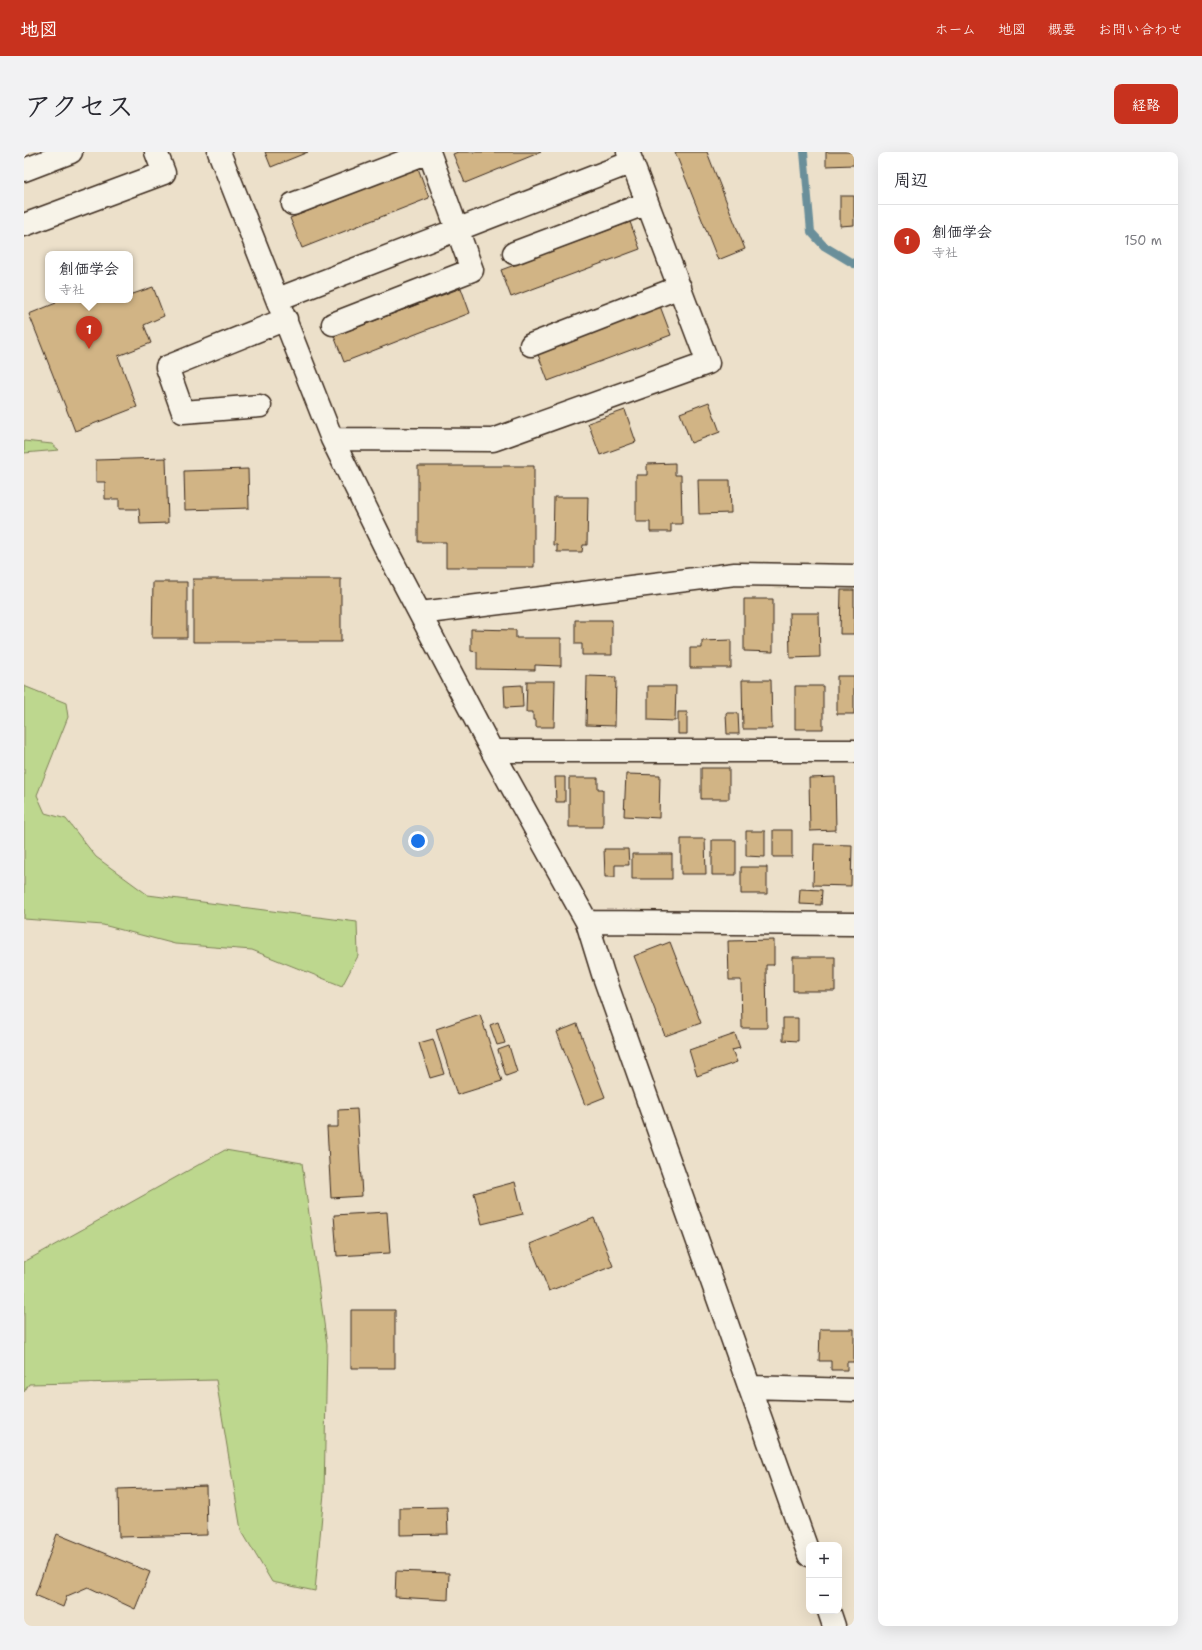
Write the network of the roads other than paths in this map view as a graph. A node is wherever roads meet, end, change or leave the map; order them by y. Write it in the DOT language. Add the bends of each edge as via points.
graph roads {
  1 [pos="71,152"];
  2 [pos="156,152"];
  3 [pos="220,152"];
  4 [pos="429,152"];
  5 [pos="630,157"];
  6 [pos="24,170"];
  7 [pos="647,203"];
  8 [pos="293,204"];
  9 [pos="24,225"];
  10 [pos="458,229"];
  11 [pos="514,253"];
  12 [pos="680,287"];
  13 [pos="278,299"];
  14 [pos="286,319"];
  15 [pos="333,324"];
  16 [pos="531,345"];
  17 [pos="260,406"];
  18 [pos="332,439"];
  19 [pos="854,576"];
  20 [pos="420,613"];
  21 [pos="492,751"];
  22 [pos="854,751"];
  23 [pos="587,922"];
  24 [pos="854,924"];
  25 [pos="749,1387"];
  26 [pos="854,1390"];
  27 [pos="806,1548"];
  28 [pos="830,1614"];
  29 [pos="834,1626"];
  1 -- 6 [label="street"];
  2 -- 9 [label="street" via="164,173"];
  3 -- 13 [label="street"];
  4 -- 8 [label="street"];
  4 -- 10 [label="street"];
  5 -- 7 [label="street"];
  5 -- 10 [label="street"];
  7 -- 11 [label="street"];
  7 -- 12 [label="street"];
  10 -- 13 [label="street"];
  10 -- 15 [label="street" via="472,270"];
  12 -- 16 [label="street"];
  12 -- 18 [label="street" via="708,363 493,440"];
  13 -- 14 [label="street"];
  14 -- 17 [label="street" via="168,367 183,412"];
  14 -- 18 [label="street"];
  18 -- 20 [label="street"];
  19 -- 20 [label="street" via="735,574"];
  20 -- 21 [label="street"];
  21 -- 22 [label="street"];
  21 -- 23 [label="street"];
  23 -- 24 [label="street"];
  23 -- 25 [label="street" via="608,989"];
  25 -- 26 [label="street"];
  25 -- 27 [label="street"];
  28 -- 29 [label="street"];
}
